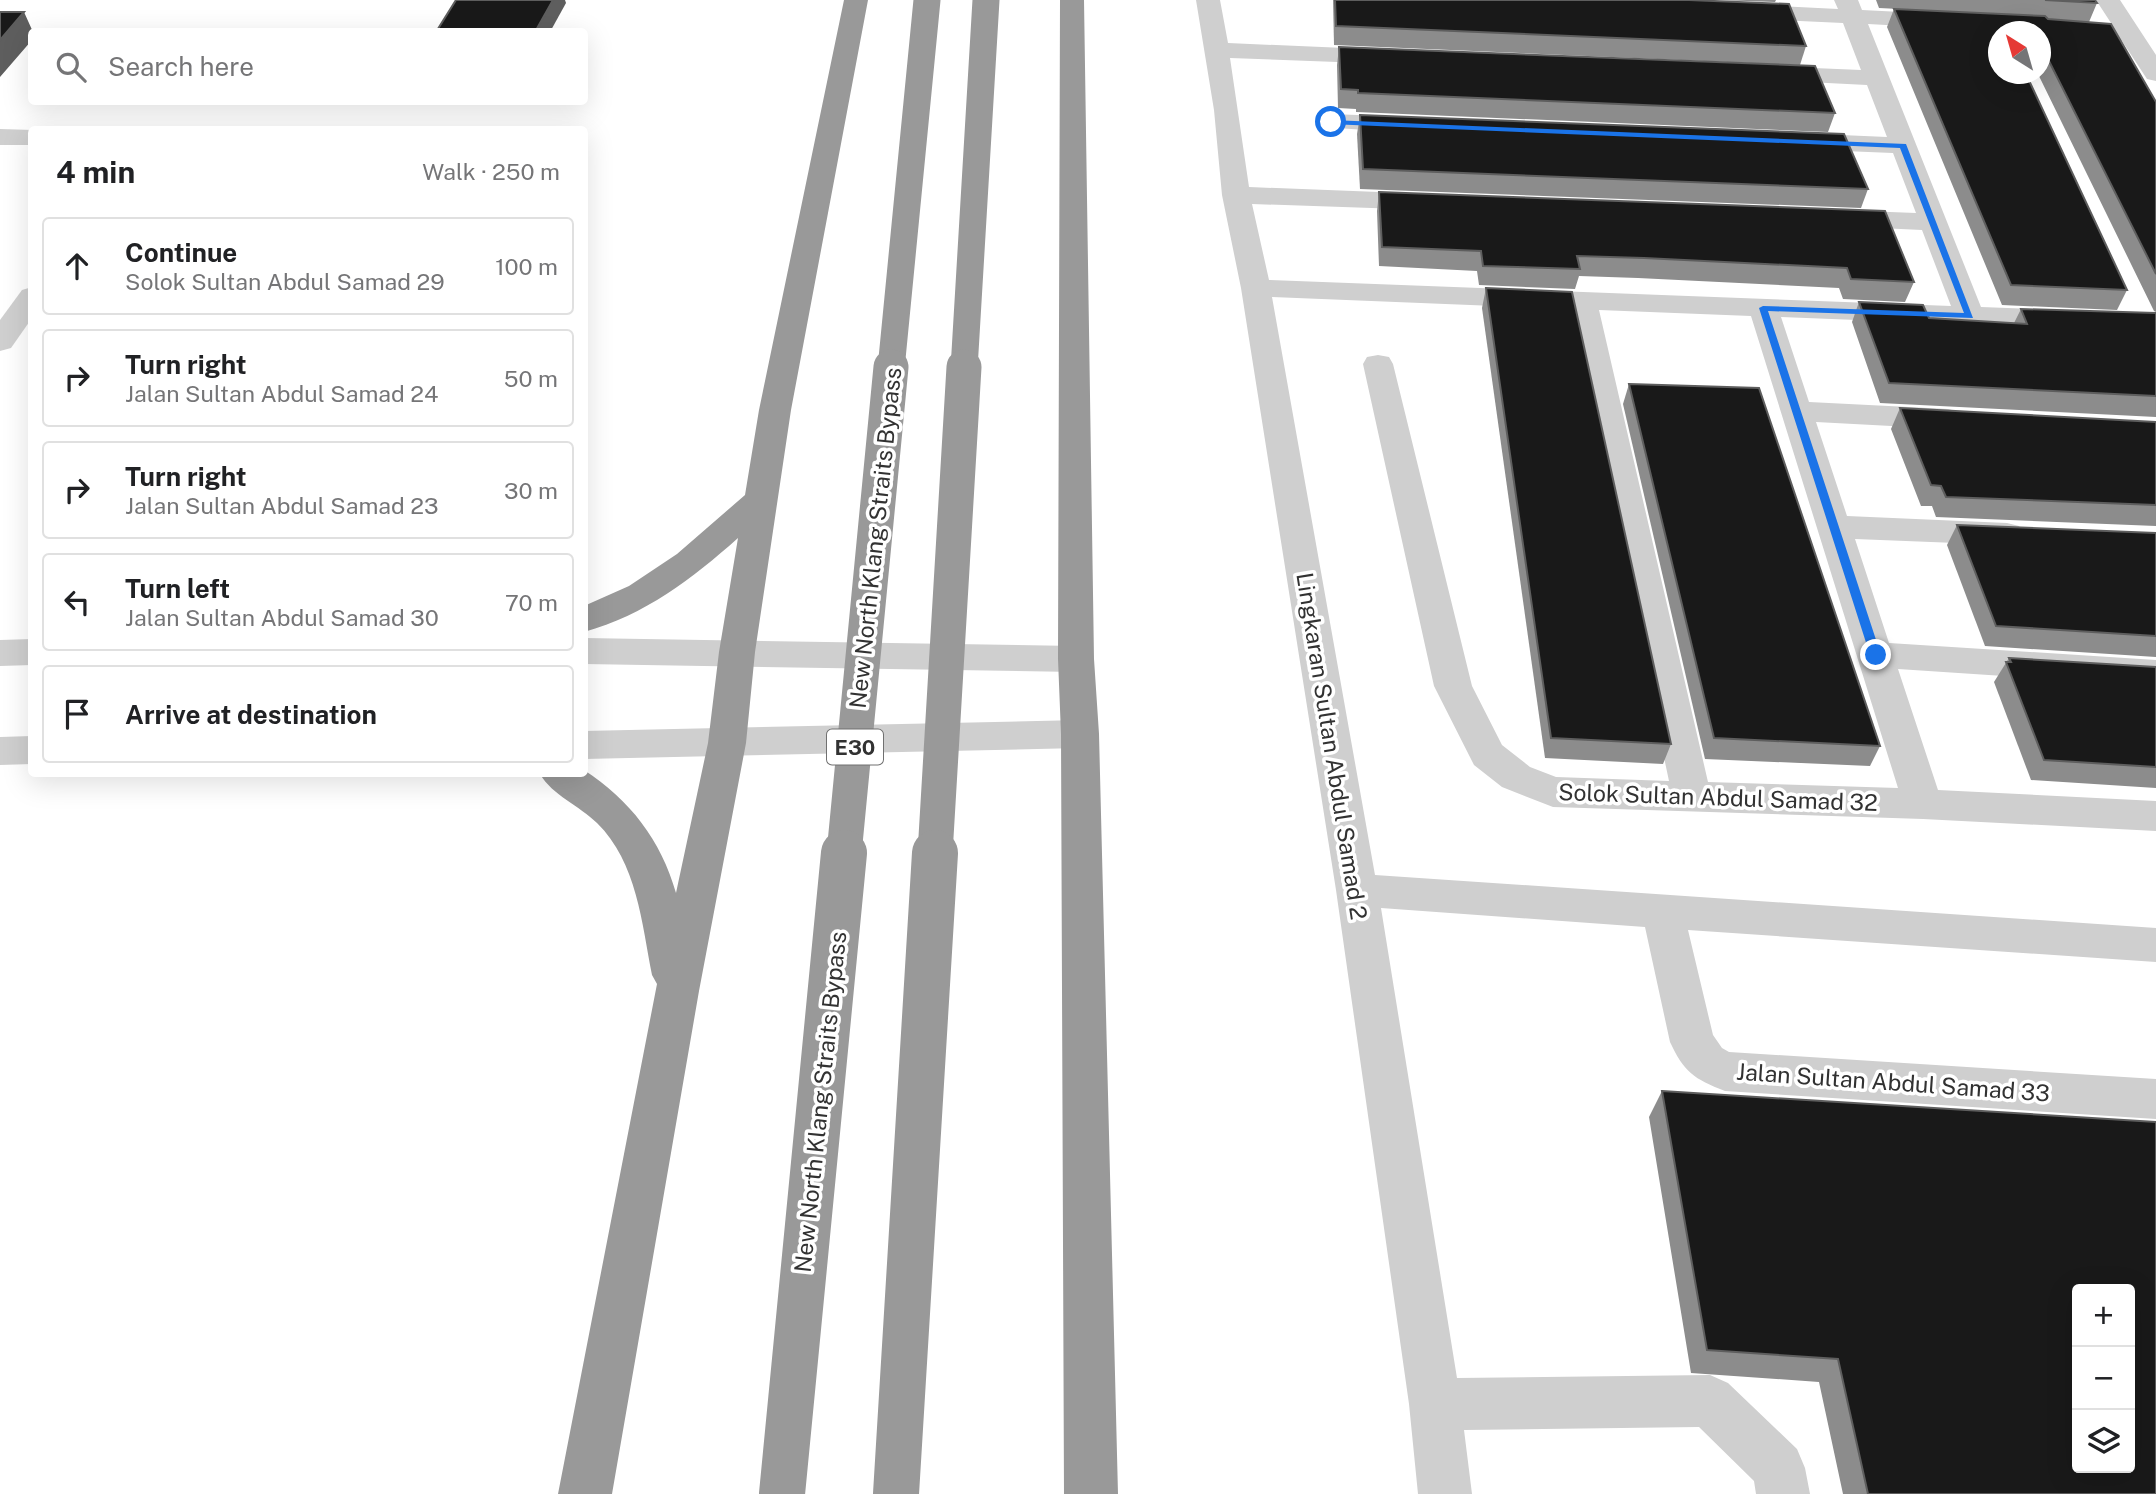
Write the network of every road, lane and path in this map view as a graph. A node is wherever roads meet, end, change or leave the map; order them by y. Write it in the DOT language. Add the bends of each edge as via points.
graph roads {
  1 [pos="856,0"];
  2 [pos="927,0"];
  3 [pos="986,0"];
  4 [pos="1072,0"];
  5 [pos="1208,0"];
  6 [pos="2108,0"];
  7 [pos="1849,8"];
  8 [pos="1714,10"];
  9 [pos="1961,22"];
  10 [pos="2156,24"];
  11 [pos="2051,27"];
  12 [pos="2125,28"];
  13 [pos="1215,50"];
  14 [pos="1408,58"];
  15 [pos="1738,72"];
  16 [pos="2156,74"];
  17 [pos="1876,78"];
  18 [pos="1331,122"];
  19 [pos="1429,126"];
  20 [pos="0,137"];
  21 [pos="28,137"];
  22 [pos="1763,140"];
  23 [pos="1903,146"];
  24 [pos="1236,195"];
  25 [pos="1459,203"];
  26 [pos="1807,217"];
  27 [pos="1932,222"];
  28 [pos="1256,288"];
  29 [pos="1582,301"];
  30 [pos="28,302"];
  31 [pos="1763,308"];
  32 [pos="2142,315"];
  33 [pos="1970,316"];
  34 [pos="0,342"];
  35 [pos="1378,364"];
  36 [pos="1797,411"];
  37 [pos="1976,420"];
  38 [pos="760,500"];
  39 [pos="1834,527"];
  40 [pos="2035,535"];
  41 [pos="588,618"];
  42 [pos="588,651"];
  43 [pos="28,652"];
  44 [pos="737,652"];
  45 [pos="0,653"];
  46 [pos="1876,655"];
  47 [pos="1076,659"];
  48 [pos="2156,673"];
  49 [pos="1080,734"];
  50 [pos="727,743"];
  51 [pos="588,745"];
  52 [pos="28,750"];
  53 [pos="0,751"];
  54 [pos="565,777"];
  55 [pos="1692,797"];
  56 [pos="1923,804"];
  57 [pos="2156,816"];
  58 [pos="1357,890"];
  59 [pos="1663,912"];
  60 [pos="2156,945"];
  61 [pos="677,991"];
  62 [pos="2156,1100"];
  63 [pos="1434,1404"];
  64 [pos="585,1494"];
  65 [pos="782,1494"];
  66 [pos="896,1494"];
  67 [pos="1091,1494"];
  68 [pos="1445,1494"];
  69 [pos="1783,1494"];
  1 -- 38 [label="highway"];
  2 -- 65 [label="highway, New North Klang Straits Bypass / E30, bridge"];
  3 -- 66 [label="highway, bridge"];
  4 -- 47 [label="highway"];
  5 -- 13 [label="street, Lingkaran Sultan Abdul Samad 2"];
  6 -- 12 [label="street"];
  7 -- 8 [label="street"];
  7 -- 9 [label="street"];
  7 -- 17 [label="street"];
  10 -- 12 [label="street"];
  11 -- 12 [label="street"];
  12 -- 16 [label="street"];
  13 -- 14 [label="street"];
  13 -- 24 [label="street, Lingkaran Sultan Abdul Samad 2"];
  15 -- 17 [label="street"];
  17 -- 23 [label="street"];
  18 -- 19 [label="street"];
  20 -- 21 [label="street"];
  22 -- 23 [label="street"];
  23 -- 27 [label="street"];
  24 -- 25 [label="street"];
  24 -- 28 [label="street, Lingkaran Sultan Abdul Samad 2"];
  26 -- 27 [label="street"];
  27 -- 33 [label="street"];
  28 -- 29 [label="street"];
  28 -- 58 [label="street, Lingkaran Sultan Abdul Samad 2"];
  29 -- 31 [label="street"];
  29 -- 55 [label="street"];
  30 -- 34 [label="street"];
  31 -- 33 [label="street"];
  31 -- 36 [label="street"];
  32 -- 33 [label="street"];
  35 -- 55 [label="street, Solok Sultan Abdul Samad 32" via="1453,686 1488,755 1516,777 1553,792"];
  36 -- 37 [label="street"];
  36 -- 39 [label="street"];
  38 -- 41 [label="highway" via="689,562 642,595"];
  38 -- 44 [label="highway"];
  39 -- 40 [label="street"];
  39 -- 46 [label="street"];
  42 -- 44 [label="street"];
  43 -- 45 [label="street"];
  44 -- 47 [label="street"];
  44 -- 50 [label="highway"];
  46 -- 48 [label="street"];
  46 -- 56 [label="street"];
  47 -- 49 [label="highway"];
  49 -- 50 [label="street"];
  49 -- 67 [label="highway"];
  50 -- 51 [label="street"];
  50 -- 61 [label="highway"];
  52 -- 53 [label="street"];
  54 -- 61 [label="highway" via="589,790 628,829 651,872"];
  55 -- 56 [label="street, Solok Sultan Abdul Samad 32"];
  56 -- 57 [label="street, Solok Sultan Abdul Samad 32"];
  58 -- 59 [label="street"];
  58 -- 63 [label="street, Lingkaran Sultan Abdul Samad 2"];
  59 -- 60 [label="street"];
  59 -- 62 [label="street, Jalan Sultan Abdul Samad 33" via="1692,1042 1706,1062 1725,1071"];
  61 -- 64 [label="highway"];
  63 -- 68 [label="street, Lingkaran Sultan Abdul Samad 2"];
  63 -- 69 [label="street" via="1710,1402 1778,1468"];
}
